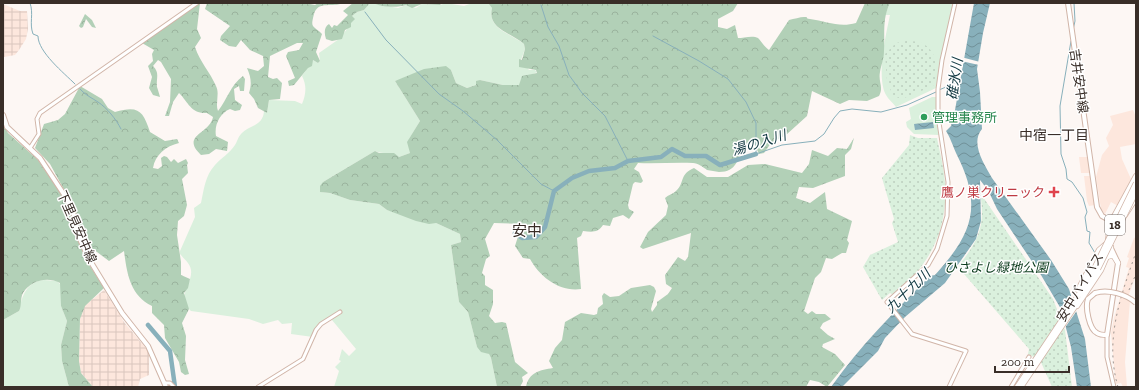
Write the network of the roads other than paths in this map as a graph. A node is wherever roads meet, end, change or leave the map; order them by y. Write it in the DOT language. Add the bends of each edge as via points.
graph roads {
  1 [pos="197,3"];
  2 [pos="955,3"];
  3 [pos="1068,3"];
  4 [pos="3,115"];
  5 [pos="30,148"];
  6 [pos="1136,176"];
  7 [pos="1136,183"];
  8 [pos="1136,192"];
  9 [pos="1126,197"];
  10 [pos="1135,199"];
  11 [pos="1112,222"];
  12 [pos="1119,229"];
  13 [pos="1109,245"];
  14 [pos="1107,257"];
  15 [pos="1118,263"];
  16 [pos="1096,268"];
  17 [pos="1079,297"];
  18 [pos="1136,303"];
  19 [pos="340,312"];
  20 [pos="1107,335"];
  21 [pos="1029,357"];
  22 [pos="1038,358"];
  23 [pos="166,385"];
  24 [pos="174,387"];
  25 [pos="258,387"];
  26 [pos="949,387"];
  27 [pos="1011,387"];
  28 [pos="1017,387"];
  29 [pos="1021,387"];
  30 [pos="1114,387"];
  1 -- 5 [label="street" via="40,113 37,119 39,134"];
  2 -- 26 [label="street" via="938,90 940,136 948,182 947,216 937,249 928,265 888,301 914,335 966,351"];
  3 -- 11 [label="main road, 吉井安中線" via="1097,207 1102,216"];
  4 -- 5 [label="main road, 下里見安中線" via="12,132"];
  5 -- 23 [label="main road, 下里見安中線" via="40,158 65,196 89,259 122,313 148,346"];
  6 -- 9 [label="highway"];
  7 -- 16 [label="highway, 安中バイパス / 18, bridge"];
  8 -- 16 [label="highway, 安中バイパス / 18, bridge"];
  9 -- 10 [label="highway"];
  9 -- 11 [label="highway"];
  10 -- 11 [label="highway" via="1127,214"];
  11 -- 12 [label="street"];
  11 -- 13 [label="main road" via="1106,233"];
  13 -- 14 [label="highway"];
  13 -- 15 [label="main road"];
  13 -- 17 [label="highway" via="1100,250"];
  14 -- 15 [label="highway" via="1112,255"];
  14 -- 17 [label="highway" via="1092,286"];
  15 -- 20 [label="main road"];
  16 -- 17 [label="highway, 安中バイパス / 18"];
  17 -- 22 [label="highway"];
  17 -- 22 [label="highway, 18" via="1049,337"];
  18 -- 20 [label="main road, bridge" via="1121,295 1102,292 1095,293 1088,299 1086,310 1094,331"];
  19 -- 25 [label="street" via="316,330 303,359"];
  20 -- 30 [label="street" via="1107,357"];
  21 -- 27 [label="street"];
  22 -- 28 [label="highway, 18"];
  22 -- 29 [label="highway, 18"];
  23 -- 24 [label="street" via="170,383"];
}
